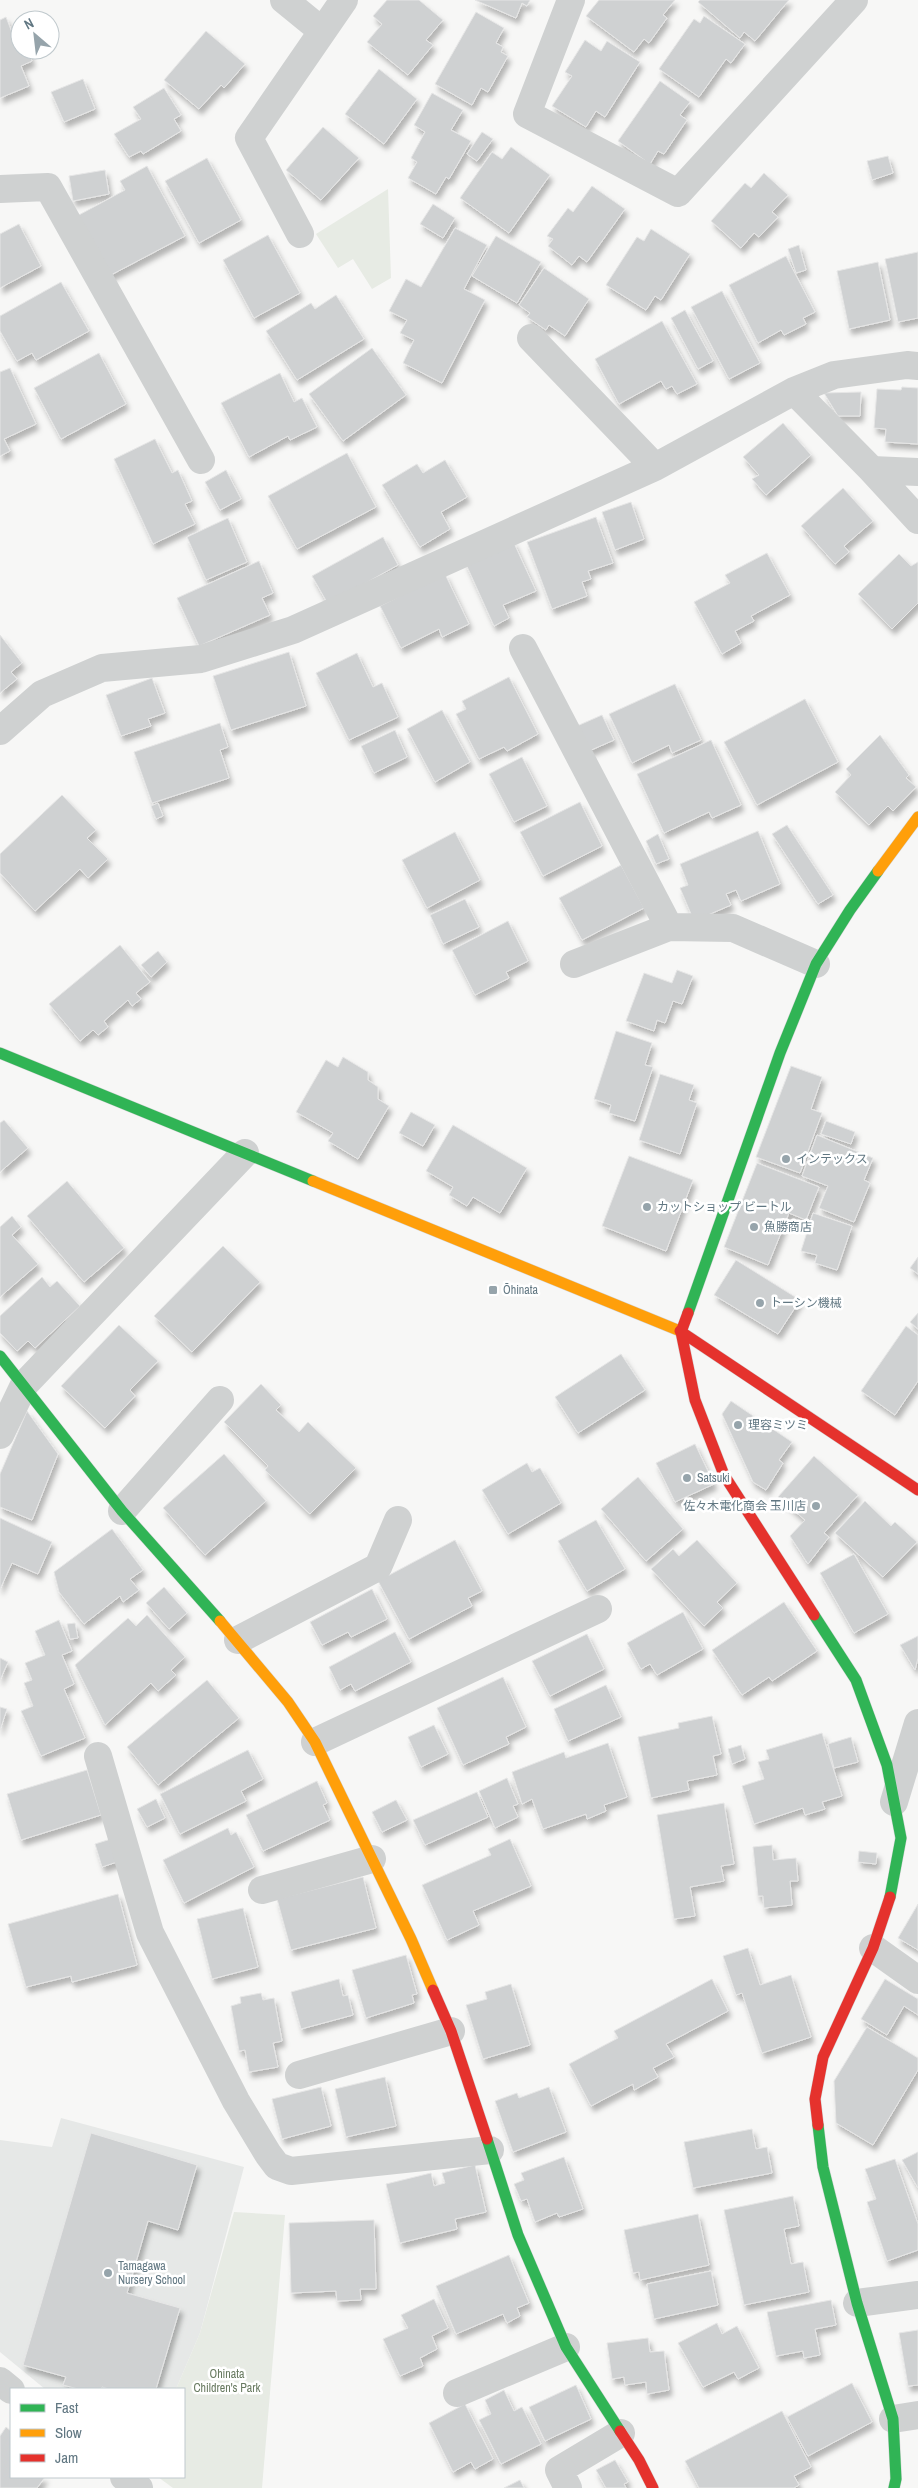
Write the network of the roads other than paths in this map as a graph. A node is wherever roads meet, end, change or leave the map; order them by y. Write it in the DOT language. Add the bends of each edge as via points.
graph roads {
  1 [pos="284,0"];
  2 [pos="344,0"];
  3 [pos="571,0"];
  4 [pos="854,0"];
  5 [pos="322,31"];
  6 [pos="0,189"];
  7 [pos="300,234"];
  8 [pos="531,338"];
  9 [pos="918,366"];
  10 [pos="794,391"];
  11 [pos="201,460"];
  12 [pos="655,466"];
  13 [pos="872,470"];
  14 [pos="918,472"];
  15 [pos="918,520"];
  16 [pos="524,648"];
  17 [pos="0,731"];
  18 [pos="918,817"];
  19 [pos="669,928"];
  20 [pos="574,964"];
  21 [pos="816,964"];
  22 [pos="0,1053"];
  23 [pos="245,1153"];
  24 [pos="681,1332"];
  25 [pos="0,1356"];
  26 [pos="24,1385"];
  27 [pos="220,1400"];
  28 [pos="0,1435"];
  29 [pos="918,1490"];
  30 [pos="122,1511"];
  31 [pos="398,1520"];
  32 [pos="598,1609"];
  33 [pos="238,1640"];
  34 [pos="918,1723"];
  35 [pos="315,1742"];
  36 [pos="98,1756"];
  37 [pos="894,1802"];
  38 [pos="372,1859"];
  39 [pos="262,1890"];
  40 [pos="873,1948"];
  41 [pos="918,1980"];
  42 [pos="451,2031"];
  43 [pos="299,2075"];
  44 [pos="490,2150"];
  45 [pos="918,2294"];
  46 [pos="857,2303"];
  47 [pos="566,2347"];
  48 [pos="0,2381"];
  49 [pos="10,2389"];
  50 [pos="457,2393"];
  51 [pos="905,2417"];
  52 [pos="620,2433"];
  53 [pos="125,2478"];
  54 [pos="139,2488"];
  55 [pos="568,2488"];
  56 [pos="653,2488"];
  57 [pos="894,2488"];
  1 -- 5 [label="street"];
  2 -- 5 [label="street"];
  3 -- 4 [label="street" via="527,114 678,193"];
  5 -- 7 [label="street" via="249,138"];
  6 -- 11 [label="street" via="48,187"];
  8 -- 12 [label="street"];
  9 -- 10 [label="street" via="834,375"];
  10 -- 12 [label="street"];
  10 -- 13 [label="street"];
  12 -- 17 [label="street" via="292,630 201,659 102,668 42,694"];
  13 -- 14 [label="street"];
  13 -- 15 [label="street"];
  16 -- 19 [label="street"];
  18 -- 21 [label="street" via="850,910"];
  19 -- 20 [label="street"];
  19 -- 21 [label="street" via="733,928"];
  21 -- 24 [label="street" via="780,1053"];
  22 -- 23 [label="street"];
  23 -- 24 [label="street"];
  23 -- 26 [label="street"];
  24 -- 29 [label="street"];
  24 -- 37 [label="street" via="695,1400 724,1475 856,1680 887,1765"];
  25 -- 26 [label="street"];
  26 -- 28 [label="street"];
  26 -- 30 [label="street"];
  27 -- 30 [label="street"];
  30 -- 33 [label="street"];
  31 -- 33 [label="street" via="378,1567"];
  32 -- 35 [label="street"];
  33 -- 35 [label="street" via="288,1702"];
  34 -- 37 [label="street"];
  35 -- 38 [label="street"];
  36 -- 44 [label="street" via="150,1933 236,2101 277,2166 291,2171"];
  37 -- 40 [label="street" via="901,1838 890,1898"];
  38 -- 39 [label="street"];
  38 -- 42 [label="street"];
  40 -- 41 [label="street"];
  40 -- 46 [label="street" via="823,2056 815,2099 823,2167"];
  42 -- 43 [label="street"];
  42 -- 44 [label="street"];
  44 -- 47 [label="street" via="518,2235"];
  45 -- 46 [label="street"];
  46 -- 51 [label="street"];
  47 -- 50 [label="street"];
  47 -- 52 [label="street"];
  48 -- 49 [label="street"];
  51 -- 57 [label="street"];
  52 -- 55 [label="street" via="559,2470"];
  52 -- 56 [label="street"];
  53 -- 54 [label="street"];
}
